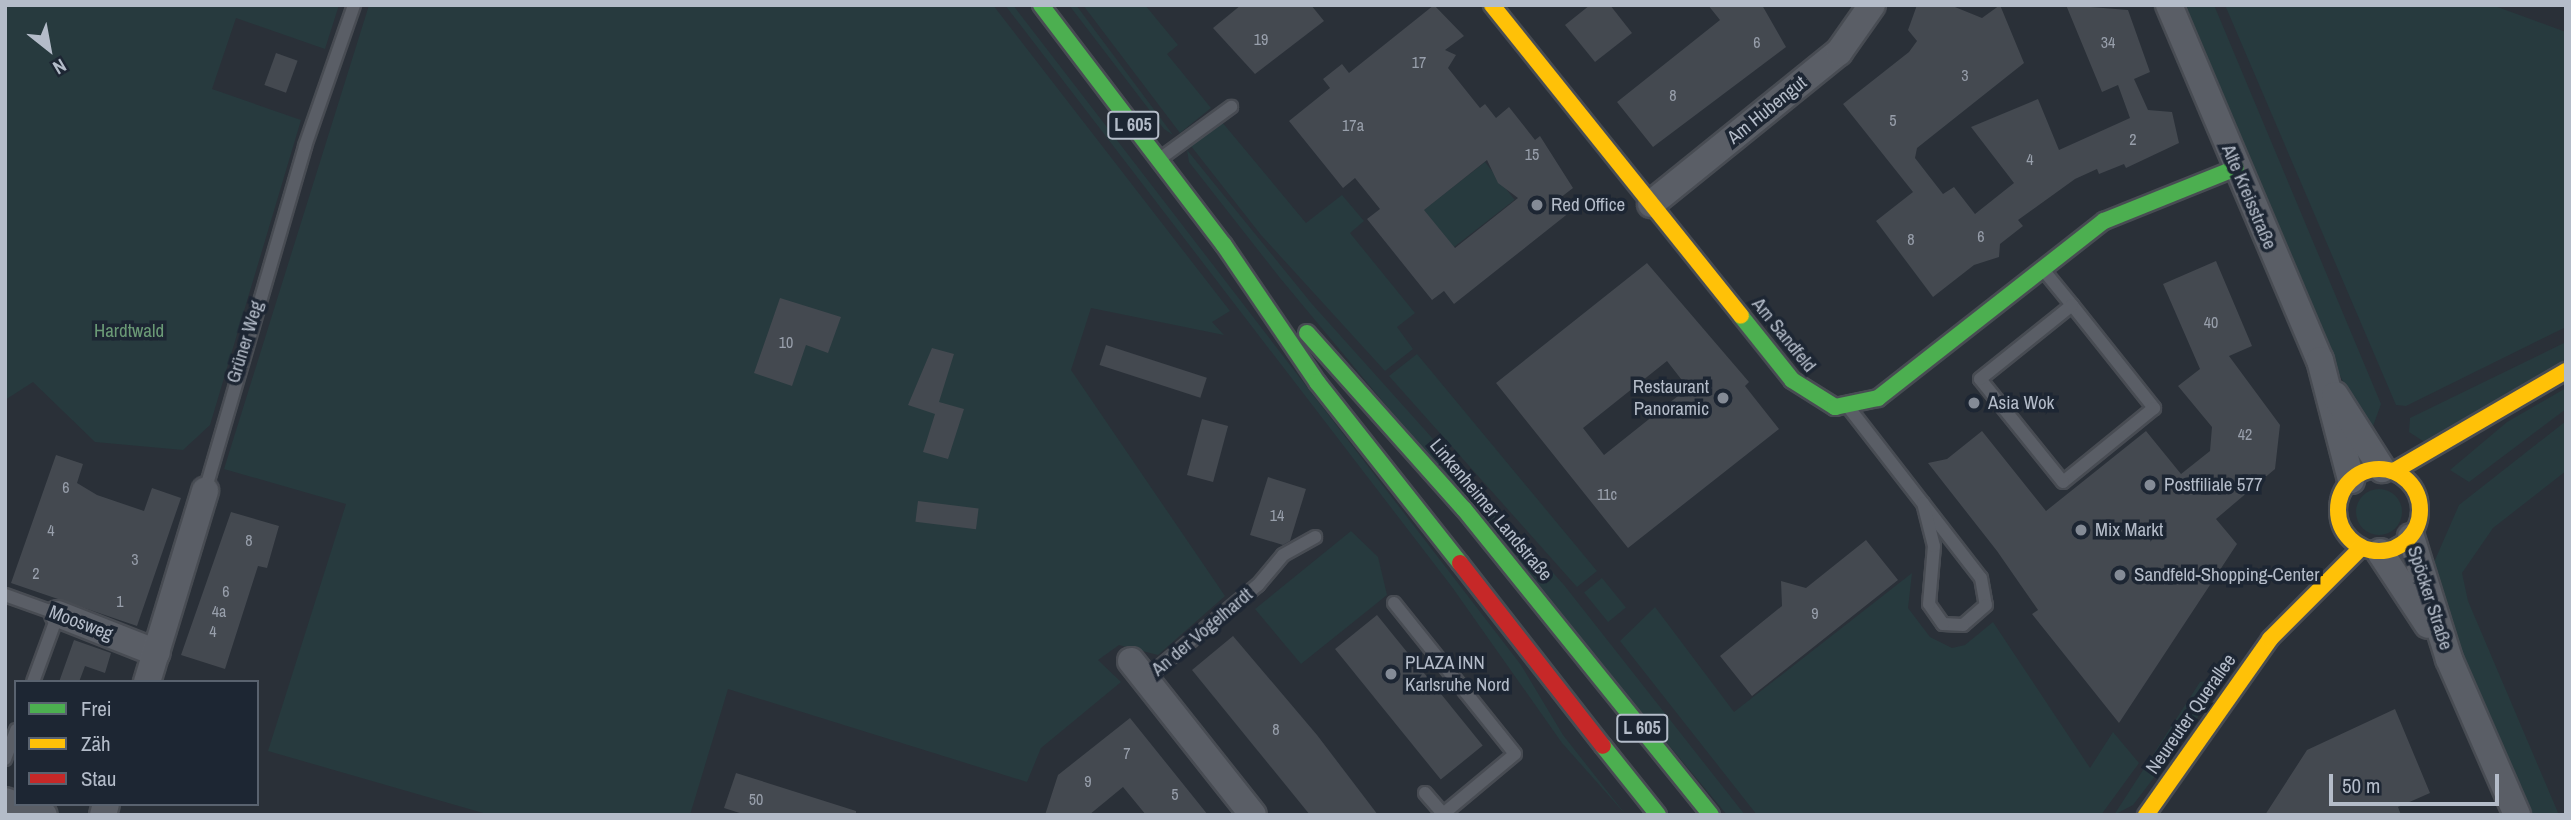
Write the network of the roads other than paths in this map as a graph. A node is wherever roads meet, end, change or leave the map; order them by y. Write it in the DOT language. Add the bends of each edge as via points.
graph roads {
  1 [pos="354,5"];
  2 [pos="1041,5"];
  3 [pos="1492,5"];
  4 [pos="1872,5"];
  5 [pos="2169,5"];
  6 [pos="1231,107"];
  7 [pos="1159,160"];
  8 [pos="2236,168"];
  9 [pos="1651,204"];
  10 [pos="1224,245"];
  11 [pos="2040,267"];
  12 [pos="2071,305"];
  13 [pos="2566,371"];
  14 [pos="2330,388"];
  15 [pos="1849,408"];
  16 [pos="2488,414"];
  17 [pos="2447,464"];
  18 [pos="2388,470"];
  19 [pos="2351,480"];
  20 [pos="2432,481"];
  21 [pos="205,491"];
  22 [pos="2418,494"];
  23 [pos="1923,503"];
  24 [pos="2341,527"];
  25 [pos="1315,537"];
  26 [pos="2411,537"];
  27 [pos="2330,543"];
  28 [pos="2371,550"];
  29 [pos="2302,580"];
  30 [pos="5,595"];
  31 [pos="1394,603"];
  32 [pos="58,614"];
  33 [pos="2270,639"];
  34 [pos="157,653"];
  35 [pos="2449,659"];
  36 [pos="1138,670"];
  37 [pos="34,680"];
  38 [pos="148,680"];
  39 [pos="14,735"];
  40 [pos="5,759"];
  41 [pos="1425,793"];
  42 [pos="2159,796"];
  43 [pos="19,806"];
  44 [pos="1442,814"];
  45 [pos="44,815"];
  46 [pos="1253,815"];
  47 [pos="1658,815"];
  48 [pos="1711,815"];
  49 [pos="2146,815"];
  50 [pos="2165,815"];
  51 [pos="2517,815"];
  1 -- 21 [label="lane, Grüner Weg" via="293,185"];
  2 -- 7 [label="street, Linkenheimer Landstraße / L 605"];
  3 -- 9 [label="street, Am Sandfeld"];
  4 -- 9 [label="street, Am Hubengut" via="1839,52"];
  5 -- 8 [label="street, Alte Kreisstraße"];
  6 -- 7 [label="lane"];
  7 -- 10 [label="street, Linkenheimer Landstraße / L 605"];
  8 -- 11 [label="street" via="2104,221"];
  8 -- 14 [label="street, Alte Kreisstraße"];
  9 -- 15 [label="street, Am Sandfeld" via="1792,380 1825,404"];
  10 -- 47 [label="street, Linkenheimer Landstraße / L 605" via="1317,382"];
  10 -- 48 [label="street, Linkenheimer Landstraße / L 605" via="1464,509"];
  11 -- 12 [label="lane"];
  11 -- 15 [label="street" via="1878,398"];
  12 -- 12 [label="lane" via="1980,379 2063,482 2154,408"];
  13 -- 16 [label="street"];
  14 -- 18 [label="street, Alte Kreisstraße"];
  14 -- 19 [label="street, Alte Kreisstraße"];
  15 -- 23 [label="lane"];
  16 -- 17 [label="street"];
  16 -- 18 [label="street"];
  18 -- 19 [label="street"];
  18 -- 22 [label="street"];
  19 -- 24 [label="street" via="2340,497"];
  20 -- 22 [label="street"];
  21 -- 34 [label="street, Grüner Weg"];
  22 -- 26 [label="street" via="2421,517"];
  23 -- 23 [label="lane" via="1934,547 1929,604 1943,624 1963,625 1986,605 1986,589"];
  24 -- 27 [label="street"];
  24 -- 28 [label="street"];
  25 -- 36 [label="lane, An der Vogelhardt" via="1283,555 1258,585"];
  26 -- 28 [label="street, Neureuter Querallee"];
  26 -- 35 [label="street, Spöcker Straße"];
  28 -- 33 [label="street, Neureuter Querallee"];
  28 -- 35 [label="street, Spöcker Straße"];
  29 -- 33 [label="street, Neureuter Querallee"];
  30 -- 32 [label="lane, Moosweg"];
  31 -- 44 [label="lane" via="1515,754"];
  32 -- 34 [label="street, Moosweg"];
  32 -- 37 [label="lane"];
  33 -- 42 [label="street, Neureuter Querallee"];
  34 -- 38 [label="street, Grüner Weg"];
  35 -- 51 [label="street, Spöcker Straße"];
  36 -- 46 [label="street, An der Vogelhardt"];
  39 -- 40 [label="lane"];
  41 -- 44 [label="lane"];
  42 -- 49 [label="street, Neureuter Querallee"];
  42 -- 50 [label="lane"];
  43 -- 45 [label="street"];
}
